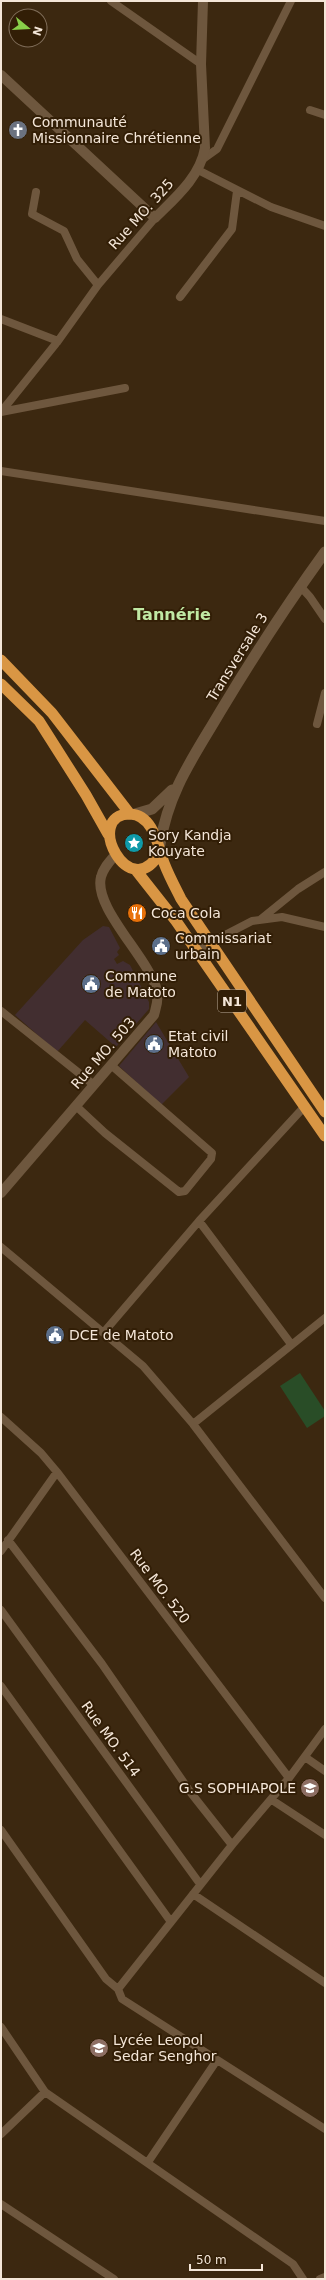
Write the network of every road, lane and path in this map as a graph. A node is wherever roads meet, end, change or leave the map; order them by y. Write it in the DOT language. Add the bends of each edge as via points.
graph roads {
  1 [pos="111,1"];
  2 [pos="203,1"];
  3 [pos="291,1"];
  4 [pos="201,64"];
  5 [pos="1,75"];
  6 [pos="310,110"];
  7 [pos="325,115"];
  8 [pos="203,159"];
  9 [pos="198,170"];
  10 [pos="237,190"];
  11 [pos="36,192"];
  12 [pos="155,218"];
  13 [pos="325,226"];
  14 [pos="98,285"];
  15 [pos="180,297"];
  16 [pos="1,319"];
  17 [pos="58,341"];
  18 [pos="125,388"];
  19 [pos="1,412"];
  20 [pos="1,471"];
  21 [pos="325,522"];
  22 [pos="325,552"];
  23 [pos="300,586"];
  24 [pos="325,619"];
  25 [pos="1,660"];
  26 [pos="1,684"];
  27 [pos="325,693"];
  28 [pos="317,724"];
  29 [pos="179,782"];
  30 [pos="133,814"];
  31 [pos="108,834"];
  32 [pos="160,848"];
  33 [pos="116,854"];
  34 [pos="136,869"];
  35 [pos="325,872"];
  36 [pos="260,920"];
  37 [pos="325,927"];
  38 [pos="210,942"];
  39 [pos="196,950"];
  40 [pos="1,1011"];
  41 [pos="111,1065"];
  42 [pos="94,1085"];
  43 [pos="76,1106"];
  44 [pos="305,1106"];
  45 [pos="325,1112"];
  46 [pos="325,1136"];
  47 [pos="1,1193"];
  48 [pos="199,1221"];
  49 [pos="1,1247"];
  50 [pos="325,1318"];
  51 [pos="104,1332"];
  52 [pos="291,1344"];
  53 [pos="1,1417"];
  54 [pos="193,1424"];
  55 [pos="57,1472"];
  56 [pos="8,1540"];
  57 [pos="1,1551"];
  58 [pos="325,1598"];
  59 [pos="1,1610"];
  60 [pos="1,1686"];
  61 [pos="325,1730"];
  62 [pos="305,1757"];
  63 [pos="325,1771"];
  64 [pos="289,1778"];
  65 [pos="272,1800"];
  66 [pos="1,1830"];
  67 [pos="325,1835"];
  68 [pos="232,1845"];
  69 [pos="200,1884"];
  70 [pos="192,1894"];
  71 [pos="171,1922"];
  72 [pos="325,1983"];
  73 [pos="118,1989"];
  74 [pos="1,2027"];
  75 [pos="217,2060"];
  76 [pos="45,2092"];
  77 [pos="325,2129"];
  78 [pos="1,2134"];
  79 [pos="148,2162"];
  80 [pos="1,2204"];
  81 [pos="325,2277"];
  82 [pos="114,2279"];
  83 [pos="302,2279"];
  84 [pos="320,2279"];
  1 -- 4 [label="street"];
  2 -- 4 [label="street, Rue MO. 325"];
  3 -- 8 [label="street" via="217,149"];
  4 -- 8 [label="street, Rue MO. 325" via="205,148"];
  5 -- 12 [label="street"];
  6 -- 7 [label="street"];
  8 -- 9 [label="street, Rue MO. 325"];
  9 -- 10 [label="street"];
  9 -- 12 [label="street, Rue MO. 325"];
  10 -- 13 [label="street" via="271,207"];
  10 -- 15 [label="street" via="232,230"];
  11 -- 14 [label="street" via="32,214 64,231 77,259"];
  12 -- 14 [label="street, Rue MO. 325"];
  14 -- 17 [label="street, Rue MO. 325"];
  16 -- 17 [label="street"];
  17 -- 19 [label="street, Rue MO. 325"];
  18 -- 19 [label="street"];
  20 -- 21 [label="street"];
  22 -- 23 [label="main road, Transversale 3"];
  23 -- 24 [label="street"];
  23 -- 29 [label="main road, Transversale 3"];
  25 -- 30 [label="highway" via="52,713"];
  26 -- 31 [label="highway" via="39,722"];
  27 -- 28 [label="street"];
  29 -- 30 [label="main road, Transversale 3" via="152,809"];
  29 -- 32 [label="main road, Transversale 3" via="169,804"];
  30 -- 31 [label="highway" via="117,818"];
  30 -- 32 [label="highway" via="146,822"];
  31 -- 33 [label="highway"];
  32 -- 34 [label="highway" via="155,861"];
  32 -- 38 [label="highway, N1" via="181,899"];
  33 -- 34 [label="highway" via="122,862"];
  33 -- 41 [label="street, Rue MO. 503" via="107,864 101,877 100,889 111,914 150,975 157,990 158,1003 154,1015"];
  34 -- 39 [label="highway, N1"];
  35 -- 36 [label="street" via="298,889"];
  36 -- 37 [label="street" via="282,916"];
  36 -- 38 [label="street" via="252,921"];
  38 -- 39 [label="street"];
  38 -- 45 [label="highway, N1"];
  39 -- 44 [label="highway, N1"];
  40 -- 42 [label="street"];
  41 -- 42 [label="street, Rue MO. 503"];
  41 -- 43 [label="street" via="212,1153 211,1159 185,1191 178,1192"];
  42 -- 43 [label="street, Rue MO. 503"];
  43 -- 47 [label="street, Rue MO. 503"];
  44 -- 46 [label="highway, N1"];
  44 -- 48 [label="street"];
  48 -- 51 [label="street"];
  48 -- 52 [label="street"];
  49 -- 51 [label="street"];
  50 -- 52 [label="street"];
  51 -- 54 [label="street" via="143,1366"];
  52 -- 54 [label="street"];
  53 -- 55 [label="street, Rue MO. 520" via="42,1453"];
  54 -- 58 [label="street"];
  55 -- 56 [label="street"];
  55 -- 64 [label="street, Rue MO. 520"];
  56 -- 57 [label="street"];
  56 -- 68 [label="street" via="102,1664 191,1793"];
  59 -- 69 [label="street, Rue MO. 514"];
  60 -- 71 [label="street"];
  61 -- 62 [label="street"];
  62 -- 63 [label="street"];
  62 -- 64 [label="street"];
  64 -- 65 [label="street"];
  65 -- 67 [label="street"];
  65 -- 68 [label="street"];
  66 -- 73 [label="street" via="106,1980"];
  68 -- 69 [label="street"];
  69 -- 70 [label="street"];
  70 -- 71 [label="street"];
  70 -- 72 [label="street"];
  71 -- 73 [label="street"];
  73 -- 75 [label="street" via="122,1999"];
  74 -- 76 [label="street"];
  75 -- 77 [label="street"];
  75 -- 79 [label="street"];
  76 -- 78 [label="street"];
  76 -- 79 [label="street"];
  79 -- 83 [label="street" via="293,2264"];
  80 -- 82 [label="street"];
  81 -- 84 [label="street"];
}
